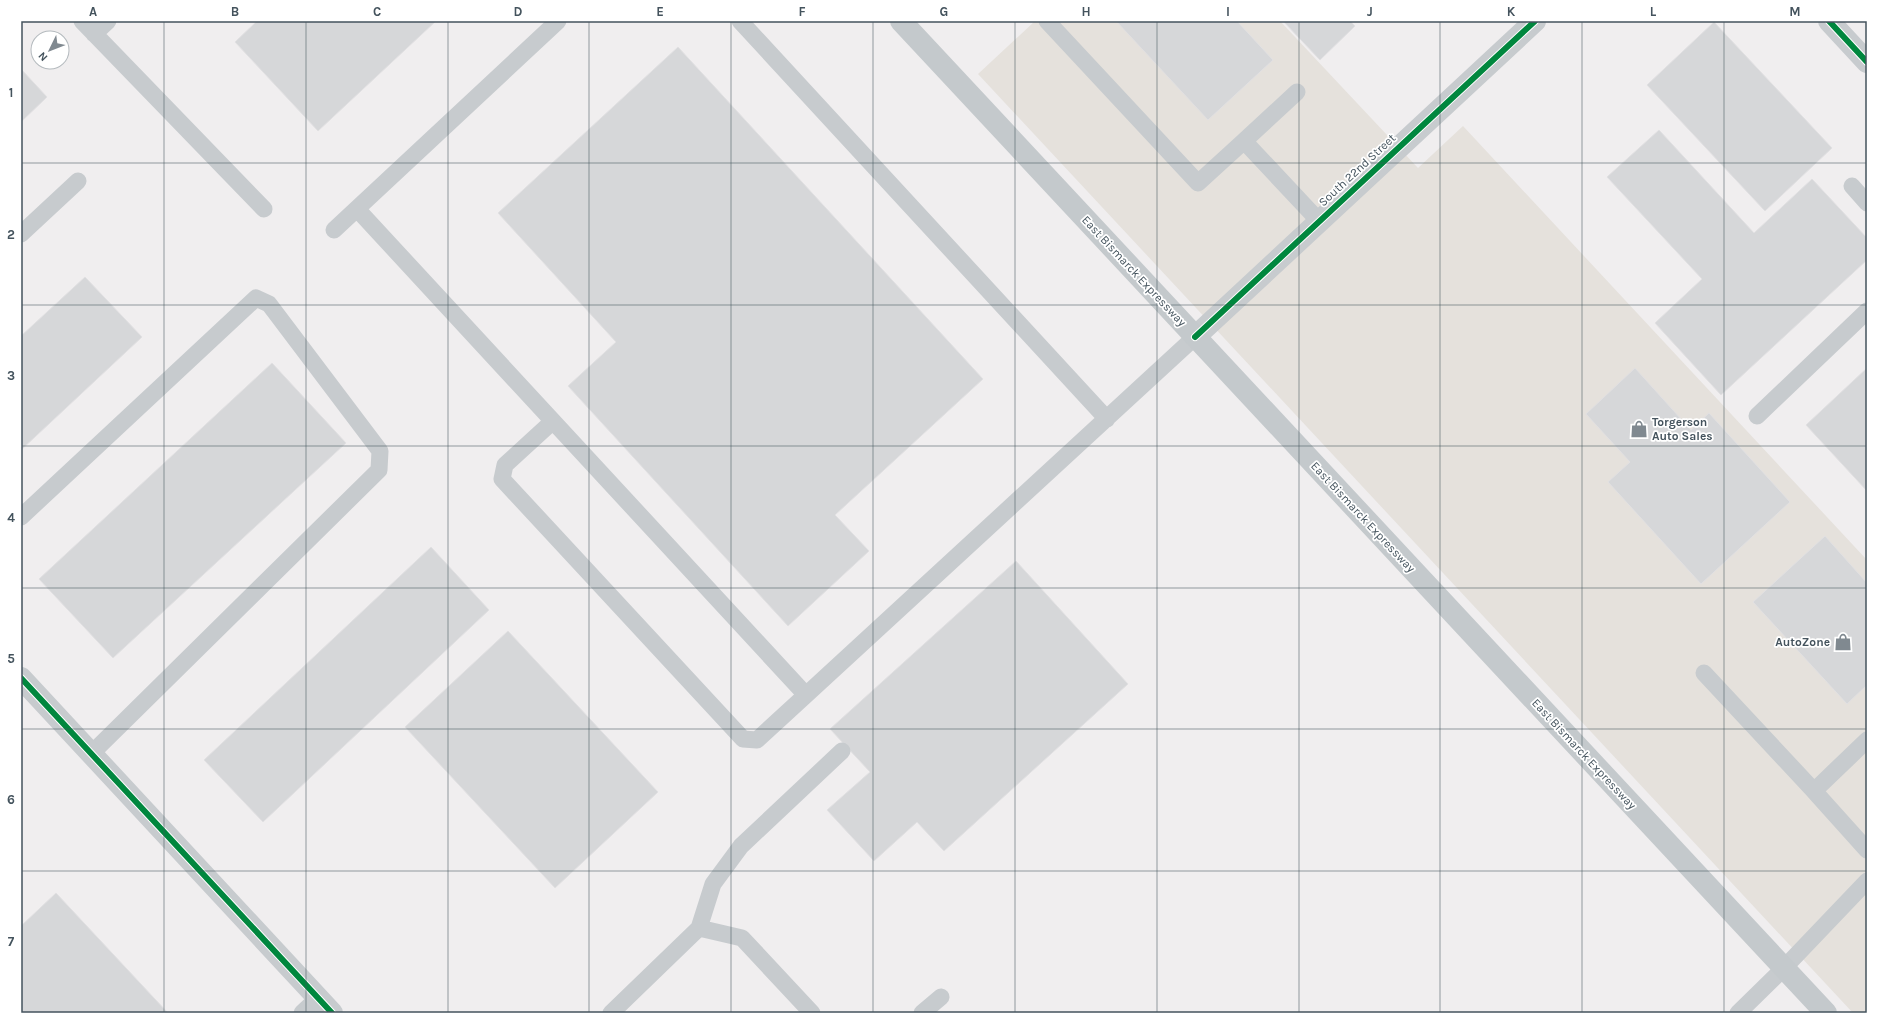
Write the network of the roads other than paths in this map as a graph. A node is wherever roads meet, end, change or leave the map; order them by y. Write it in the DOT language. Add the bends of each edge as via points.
graph roads {
  1 [pos="82,21"];
  2 [pos="108,21"];
  3 [pos="558,21"];
  4 [pos="740,21"];
  5 [pos="901,21"];
  6 [pos="1047,21"];
  7 [pos="1535,21"];
  8 [pos="1829,21"];
  9 [pos="94,34"];
  10 [pos="1867,62"];
  11 [pos="1297,92"];
  12 [pos="1244,141"];
  13 [pos="78,181"];
  14 [pos="1852,186"];
  15 [pos="1867,203"];
  16 [pos="264,209"];
  17 [pos="356,209"];
  18 [pos="1319,221"];
  19 [pos="334,230"];
  20 [pos="21,234"];
  21 [pos="1867,311"];
  22 [pos="1195,337"];
  23 [pos="1757,416"];
  24 [pos="1107,418"];
  25 [pos="552,422"];
  26 [pos="21,517"];
  27 [pos="1704,673"];
  28 [pos="21,678"];
  29 [pos="806,695"];
  30 [pos="1867,740"];
  31 [pos="842,751"];
  32 [pos="92,754"];
  33 [pos="1814,791"];
  34 [pos="1867,850"];
  35 [pos="1867,881"];
  36 [pos="699,928"];
  37 [pos="1784,968"];
  38 [pos="941,997"];
  39 [pos="325,1006"];
  40 [pos="302,1013"];
  41 [pos="611,1013"];
  42 [pos="812,1013"];
  43 [pos="922,1013"];
  44 [pos="1738,1013"];
  45 [pos="1826,1013"];
  1 -- 9 [label="lane"];
  2 -- 9 [label="lane"];
  3 -- 17 [label="lane"];
  4 -- 24 [label="lane"];
  5 -- 22 [label="main road, East Bismarck Expressway"];
  6 -- 12 [label="lane" via="1198,183"];
  7 -- 18 [label="street, South 22nd Street"];
  8 -- 10 [label="street"];
  9 -- 16 [label="lane"];
  11 -- 12 [label="lane"];
  12 -- 18 [label="lane"];
  13 -- 20 [label="lane"];
  14 -- 15 [label="lane"];
  17 -- 19 [label="lane"];
  17 -- 25 [label="lane"];
  18 -- 22 [label="street, South 22nd Street"];
  21 -- 23 [label="lane"];
  22 -- 24 [label="lane"];
  22 -- 37 [label="main road, East Bismarck Expressway"];
  24 -- 29 [label="lane"];
  25 -- 29 [label="lane"];
  25 -- 29 [label="lane" via="505,465 502,479 737,734 743,739 757,740"];
  26 -- 32 [label="lane" via="256,298 269,304 380,451 379,470"];
  27 -- 33 [label="lane"];
  28 -- 32 [label="street"];
  30 -- 33 [label="lane"];
  31 -- 36 [label="lane" via="742,846 713,884"];
  32 -- 39 [label="street"];
  33 -- 34 [label="lane"];
  35 -- 37 [label="lane"];
  36 -- 41 [label="lane"];
  36 -- 42 [label="lane" via="742,938"];
  37 -- 44 [label="lane"];
  37 -- 45 [label="main road, East Bismarck Expressway"];
  38 -- 43 [label="lane"];
  39 -- 40 [label="lane"];
}
